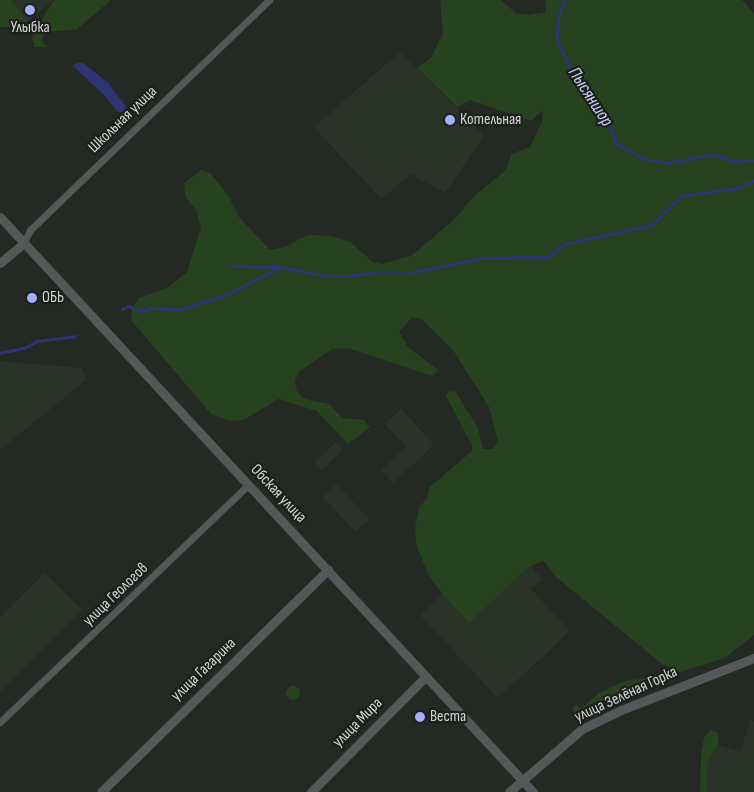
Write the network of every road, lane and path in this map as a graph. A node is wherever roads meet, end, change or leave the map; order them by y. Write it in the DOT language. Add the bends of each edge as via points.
graph roads {
  1 [pos="269,0"];
  2 [pos="0,217"];
  3 [pos="23,244"];
  4 [pos="0,263"];
  5 [pos="248,485"];
  6 [pos="328,570"];
  7 [pos="754,658"];
  8 [pos="426,676"];
  9 [pos="0,722"];
  10 [pos="522,779"];
  11 [pos="101,792"];
  12 [pos="311,792"];
  13 [pos="509,792"];
  14 [pos="533,792"];
  1 -- 3 [label="street, Школьная улица" via="30,230"];
  2 -- 3 [label="street, Обская улица"];
  3 -- 4 [label="street, Школьная улица"];
  3 -- 5 [label="street, Обская улица"];
  5 -- 6 [label="street, Обская улица"];
  5 -- 9 [label="street, улица Геологов"];
  6 -- 8 [label="street, Обская улица"];
  6 -- 11 [label="street, улица Гагарина"];
  7 -- 10 [label="street, улица Зелёная Горка" via="602,718 564,742"];
  8 -- 10 [label="street, Обская улица"];
  8 -- 12 [label="street, улица Мира"];
  10 -- 13 [label="street, улица Зелёная Горка"];
  10 -- 14 [label="street, Обская улица"];
}
